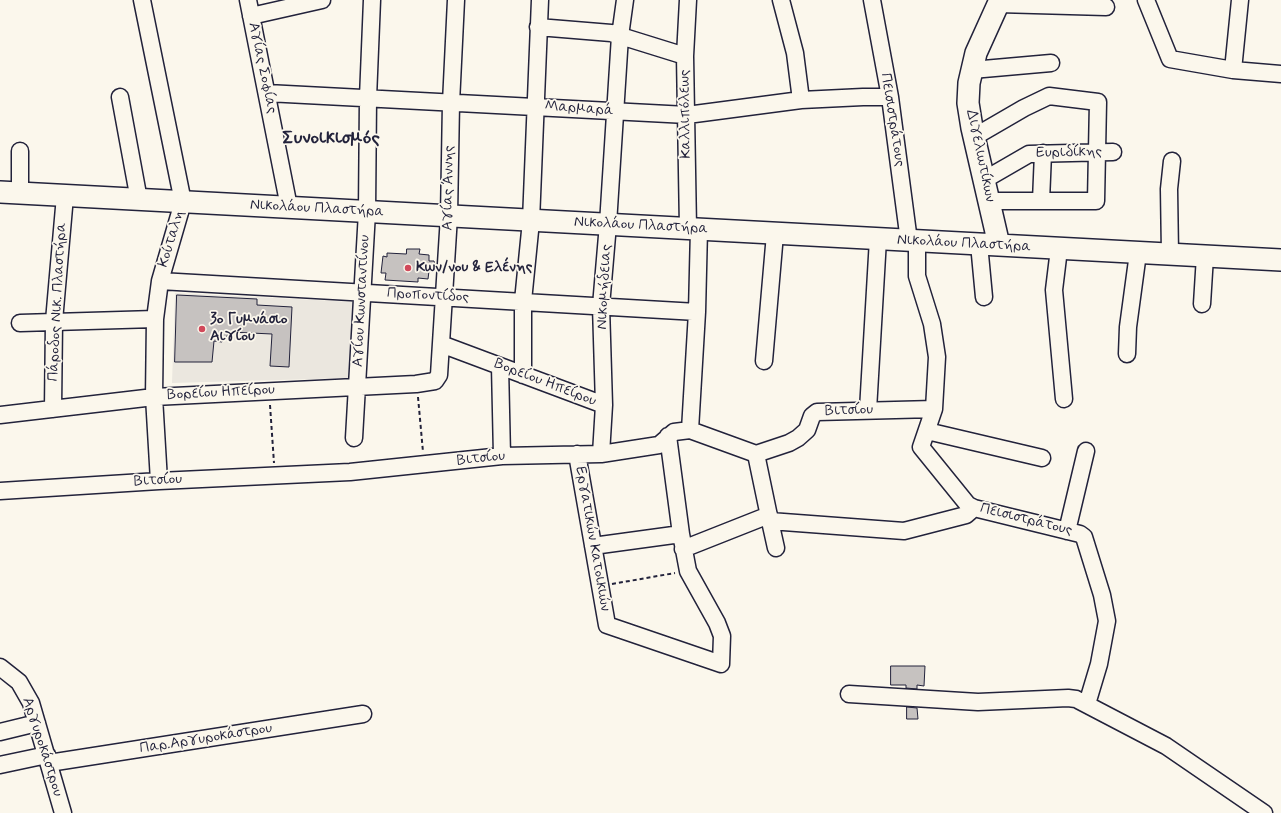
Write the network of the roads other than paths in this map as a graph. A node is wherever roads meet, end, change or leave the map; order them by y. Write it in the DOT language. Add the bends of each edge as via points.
graph roads {
  1 [pos="142,0"];
  2 [pos="248,0"];
  3 [pos="322,0"];
  4 [pos="372,0"];
  5 [pos="456,0"];
  6 [pos="540,0"];
  7 [pos="624,0"];
  8 [pos="688,0"];
  9 [pos="781,0"];
  10 [pos="872,0"];
  11 [pos="1146,0"];
  12 [pos="1240,0"];
  13 [pos="999,2"];
  14 [pos="1106,7"];
  15 [pos="251,16"];
  16 [pos="538,27"];
  17 [pos="620,36"];
  18 [pos="685,56"];
  19 [pos="1051,63"];
  20 [pos="972,70"];
  21 [pos="1233,70"];
  22 [pos="1281,74"];
  23 [pos="267,93"];
  24 [pos="120,97"];
  25 [pos="368,98"];
  26 [pos="890,98"];
  27 [pos="801,100"];
  28 [pos="451,103"];
  29 [pos="535,106"];
  30 [pos="616,112"];
  31 [pos="686,115"];
  32 [pos="974,137"];
  33 [pos="20,151"];
  34 [pos="1105,152"];
  35 [pos="1042,153"];
  36 [pos="1172,161"];
  37 [pos="984,180"];
  38 [pos="10,193"];
  39 [pos="65,196"];
  40 [pos="139,200"];
  41 [pos="989,201"];
  42 [pos="1041,201"];
  43 [pos="183,202"];
  44 [pos="289,207"];
  45 [pos="367,212"];
  46 [pos="449,216"];
  47 [pos="531,221"];
  48 [pos="608,224"];
  49 [pos="694,228"];
  50 [pos="775,234"];
  51 [pos="878,239"];
  52 [pos="913,241"];
  53 [pos="989,245"];
  54 [pos="1059,249"];
  55 [pos="1138,253"];
  56 [pos="1170,254"];
  57 [pos="1205,256"];
  58 [pos="1281,260"];
  59 [pos="160,281"];
  60 [pos="362,293"];
  61 [pos="444,297"];
  62 [pos="984,297"];
  63 [pos="523,301"];
  64 [pos="1202,304"];
  65 [pos="601,306"];
  66 [pos="697,312"];
  67 [pos="155,319"];
  68 [pos="54,321"];
  69 [pos="20,323"];
  70 [pos="441,344"];
  71 [pos="1127,354"];
  72 [pos="764,361"];
  73 [pos="500,366"];
  74 [pos="523,375"];
  75 [pos="439,376"];
  76 [pos="357,386"];
  77 [pos="154,397"];
  78 [pos="1064,398"];
  79 [pos="604,405"];
  80 [pos="53,409"];
  81 [pos="934,409"];
  82 [pos="868,410"];
  83 [pos="0,415"];
  84 [pos="690,430"];
  85 [pos="927,431"];
  86 [pos="668,436"];
  87 [pos="354,438"];
  88 [pos="1086,451"];
  89 [pos="577,454"];
  90 [pos="601,454"];
  91 [pos="756,454"];
  92 [pos="502,456"];
  93 [pos="1042,458"];
  94 [pos="159,481"];
  95 [pos="0,491"];
  96 [pos="974,508"];
  97 [pos="770,518"];
  98 [pos="1067,531"];
  99 [pos="682,542"];
  100 [pos="593,546"];
  101 [pos="776,548"];
  102 [pos="0,667"];
  103 [pos="849,694"];
  104 [pos="1086,704"];
  105 [pos="363,714"];
  106 [pos="37,722"];
  107 [pos="0,732"];
  108 [pos="48,759"];
  109 [pos="0,765"];
  110 [pos="63,813"];
  111 [pos="1264,813"];
  1 -- 43 [label="street, Κούταλη"];
  2 -- 15 [label="street, Αγίας Σοφίας"];
  3 -- 15 [label="street"];
  4 -- 25 [label="street, Αγίου Κωνσταντίνου"];
  5 -- 28 [label="street, Αγίας Άννης"];
  6 -- 16 [label="street"];
  7 -- 17 [label="street, Νικομήδειας"];
  8 -- 18 [label="street, Καλλιπόλεως"];
  9 -- 27 [label="street" via="795,53"];
  10 -- 26 [label="street, Πεισιστράτους"];
  11 -- 21 [label="street" via="1170,59"];
  12 -- 21 [label="street"];
  13 -- 14 [label="street"];
  13 -- 20 [label="main road, Διγελιωτίκων" via="978,46"];
  15 -- 23 [label="street, Αγίας Σοφίας"];
  16 -- 17 [label="street"];
  16 -- 29 [label="street"];
  17 -- 18 [label="street"];
  17 -- 30 [label="street, Νικομήδειας"];
  18 -- 31 [label="street, Καλλιπόλεως"];
  19 -- 20 [label="street"];
  20 -- 32 [label="main road, Διγελιωτίκων" via="968,103"];
  21 -- 22 [label="street"];
  23 -- 25 [label="street, Μαρμαρά"];
  23 -- 44 [label="street, Αγίας Σοφίας"];
  24 -- 40 [label="street"];
  25 -- 28 [label="street, Μαρμαρά"];
  25 -- 45 [label="street, Αγίου Κωνσταντίνου"];
  26 -- 27 [label="street, Μαρμαρά"];
  26 -- 52 [label="street, Πεισιστράτους"];
  27 -- 31 [label="street, Μαρμαρά"];
  28 -- 29 [label="street, Μαρμαρά"];
  28 -- 46 [label="street, Αγίας Άννης"];
  29 -- 30 [label="street, Μαρμαρά"];
  29 -- 47 [label="street"];
  30 -- 31 [label="street, Μαρμαρά"];
  30 -- 48 [label="street, Νικομήδειας"];
  31 -- 49 [label="street, Καλλιπόλεως"];
  32 -- 34 [label="street" via="1049,96 1098,102"];
  32 -- 37 [label="main road, Διγελιωτίκων"];
  33 -- 38 [label="street"];
  34 -- 35 [label="street, Ευριδίκης"];
  34 -- 42 [label="street" via="1096,202"];
  35 -- 37 [label="street, Ευριδίκης" via="1029,154"];
  35 -- 42 [label="street"];
  36 -- 56 [label="street"];
  37 -- 41 [label="main road, Διγελιωτίκων"];
  38 -- 39 [label="main road, Νικολάου Πλαστήρα"];
  39 -- 40 [label="main road, Νικολάου Πλαστήρα"];
  39 -- 68 [label="street, Πάροδος Νικ. Πλαστήρα"];
  40 -- 43 [label="main road, Νικολάου Πλαστήρα"];
  41 -- 42 [label="street"];
  41 -- 53 [label="main road, Διγελιωτίκων"];
  43 -- 44 [label="main road, Νικολάου Πλαστήρα"];
  43 -- 59 [label="street, Κούταλη"];
  44 -- 45 [label="main road, Νικολάου Πλαστήρα"];
  45 -- 46 [label="main road, Νικολάου Πλαστήρα"];
  45 -- 60 [label="street, Αγίου Κωνσταντίνου"];
  46 -- 47 [label="main road, Νικολάου Πλαστήρα"];
  46 -- 61 [label="street, Αγίας Άννης"];
  47 -- 48 [label="main road, Νικολάου Πλαστήρα"];
  47 -- 63 [label="street"];
  48 -- 49 [label="main road, Νικολάου Πλαστήρα"];
  48 -- 65 [label="street, Νικομήδειας"];
  49 -- 50 [label="main road, Νικολάου Πλαστήρα"];
  49 -- 66 [label="street, Καλλιπόλεως"];
  50 -- 51 [label="main road, Νικολάου Πλαστήρα"];
  50 -- 72 [label="street"];
  51 -- 52 [label="main road, Νικολάου Πλαστήρα"];
  51 -- 82 [label="street"];
  52 -- 53 [label="main road, Νικολάου Πλαστήρα"];
  52 -- 81 [label="street, Πεισιστράτους" via="917,276 932,324 937,357"];
  53 -- 54 [label="main road, Νικολάου Πλαστήρα"];
  53 -- 62 [label="street"];
  54 -- 55 [label="main road, Νικολάου Πλαστήρα"];
  54 -- 78 [label="street" via="1054,290"];
  55 -- 56 [label="main road, Νικολάου Πλαστήρα"];
  55 -- 71 [label="street"];
  56 -- 57 [label="main road, Νικολάου Πλαστήρα"];
  57 -- 58 [label="main road, Νικολάου Πλαστήρα"];
  57 -- 64 [label="street"];
  59 -- 60 [label="street, Προποντίδος"];
  59 -- 67 [label="street, Κούταλη"];
  60 -- 61 [label="street, Προποντίδος"];
  60 -- 76 [label="street, Αγίου Κωνσταντίνου"];
  61 -- 63 [label="street, Προποντίδος"];
  61 -- 70 [label="street, Αγίας Άννης"];
  63 -- 65 [label="street, Προποντίδος"];
  63 -- 74 [label="street"];
  65 -- 66 [label="street, Προποντίδος"];
  65 -- 79 [label="street, Νικομήδειας"];
  66 -- 84 [label="street, Καλλιπόλεως"];
  67 -- 68 [label="street"];
  67 -- 77 [label="street, Κούταλη"];
  68 -- 69 [label="street"];
  68 -- 80 [label="street, Πάροδος Νικ. Πλαστήρα"];
  70 -- 73 [label="street, Βορείου Ηπείρου"];
  70 -- 75 [label="street, Αγίας Άννης"];
  73 -- 74 [label="street, Βορείου Ηπείρου"];
  73 -- 92 [label="street"];
  74 -- 79 [label="street, Βορείου Ηπείρου"];
  75 -- 76 [label="street, Βορείου Ηπείρου" via="435,381 416,384"];
  76 -- 77 [label="street, Βορείου Ηπείρου"];
  76 -- 87 [label="street, Αγίου Κωνσταντίνου"];
  77 -- 80 [label="street, Βορείου Ηπείρου"];
  77 -- 94 [label="street, Κούταλη"];
  79 -- 90 [label="street, Νικομήδειας"];
  80 -- 83 [label="street, Βορείου Ηπείρου"];
  81 -- 82 [label="street, Βιτσίου"];
  81 -- 85 [label="street, Πεισιστράτους"];
  82 -- 91 [label="street, Βιτσίου" via="817,412 812,416 807,430 798,438"];
  84 -- 86 [label="street, Βιτσίου" via="674,432"];
  84 -- 91 [label="street"];
  85 -- 93 [label="street"];
  85 -- 96 [label="street, Πεισιστράτους" via="921,447 968,505"];
  86 -- 90 [label="street, Βιτσίου" via="659,445"];
  86 -- 99 [label="street"];
  88 -- 98 [label="street"];
  89 -- 90 [label="street, Βιτσίου"];
  89 -- 92 [label="street, Βιτσίου"];
  89 -- 100 [label="street, Εργατικών Κατοικιών"];
  91 -- 97 [label="street"];
  92 -- 94 [label="street, Βιτσίου" via="350,472"];
  94 -- 95 [label="street, Βιτσίου"];
  96 -- 97 [label="street" via="966,514 904,531"];
  96 -- 98 [label="street, Πεισιστράτους"];
  97 -- 99 [label="street"];
  97 -- 101 [label="street"];
  98 -- 104 [label="street, Πεισιστράτους" via="1084,537 1102,595 1107,621 1099,664"];
  99 -- 100 [label="street"];
  99 -- 100 [label="street, Εργατικών Κατοικιών" via="688,571 718,623 722,636 721,664 607,624"];
  102 -- 106 [label="street, Αργυροκάστρου" via="18,682 31,703"];
  103 -- 104 [label="street" via="978,702 1068,698"];
  104 -- 111 [label="street" via="1166,746"];
  105 -- 108 [label="street, Παρ.Αργυροκάστρου"];
  106 -- 107 [label="street"];
  106 -- 108 [label="street, Αργυροκάστρου"];
  108 -- 109 [label="street, Παρ.Αργυροκάστρου"];
  108 -- 110 [label="street, Αργυροκάστρου"];
}
